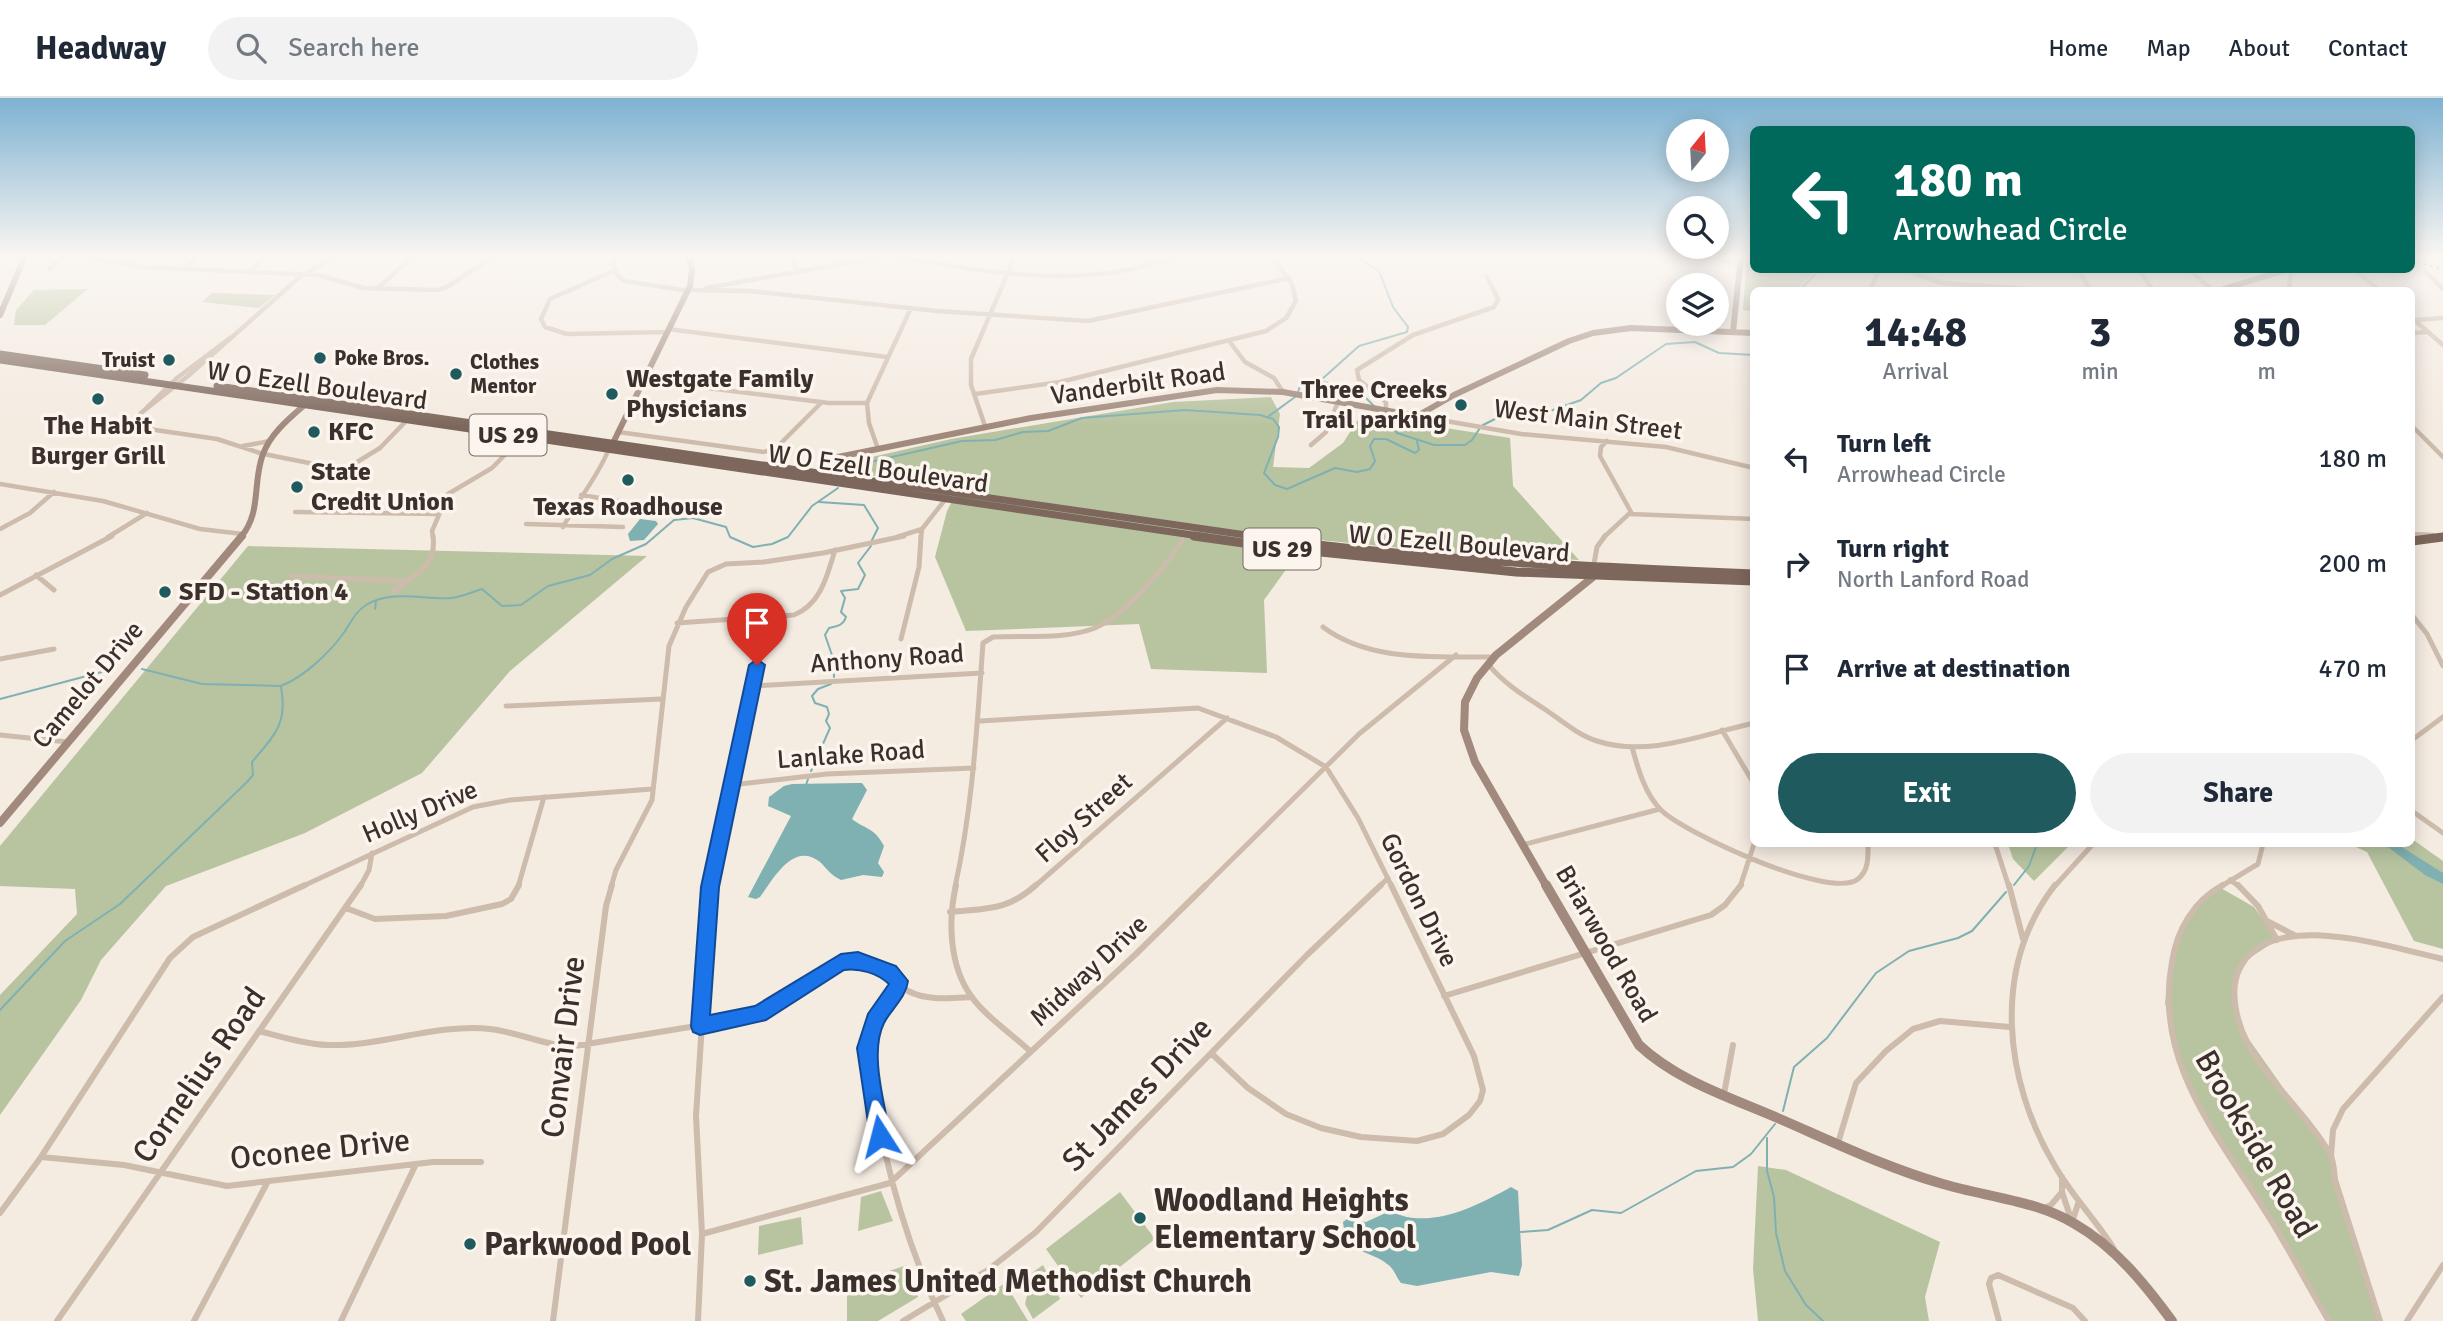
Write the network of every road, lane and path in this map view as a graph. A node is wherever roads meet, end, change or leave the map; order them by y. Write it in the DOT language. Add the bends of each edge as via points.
graph roads {
  1 [pos="258,313"];
  2 [pos="544,313"];
  3 [pos="677,313"];
  4 [pos="909,313"];
  5 [pos="976,313"];
  6 [pos="1137,313"];
  7 [pos="1290,313"];
  8 [pos="1476,313"];
  9 [pos="1735,313"];
  10 [pos="988,314"];
  11 [pos="2443,318"];
  12 [pos="2415,319"];
  13 [pos="2415,321"];
  14 [pos="667,331"];
  15 [pos="1733,332"];
  16 [pos="2427,332"];
  17 [pos="2415,333"];
  18 [pos="1750,334"];
  19 [pos="1230,342"];
  20 [pos="2443,345"];
  21 [pos="0,354"];
  22 [pos="887,357"];
  23 [pos="0,360"];
  24 [pos="642,380"];
  25 [pos="176,383"];
  26 [pos="1283,392"];
  27 [pos="975,394"];
  28 [pos="308,402"];
  29 [pos="821,402"];
  30 [pos="1338,402"];
  31 [pos="867,403"];
  32 [pos="1386,410"];
  33 [pos="1417,416"];
  34 [pos="410,417"];
  35 [pos="985,426"];
  36 [pos="1473,426"];
  37 [pos="1489,429"];
  38 [pos="2415,429"];
  39 [pos="618,432"];
  40 [pos="524,434"];
  41 [pos="1607,440"];
  42 [pos="270,441"];
  43 [pos="1311,445"];
  44 [pos="243,446"];
  45 [pos="610,448"];
  46 [pos="878,449"];
  47 [pos="263,454"];
  48 [pos="2443,457"];
  49 [pos="1750,467"];
  50 [pos="819,473"];
  51 [pos="813,480"];
  52 [pos="0,484"];
  53 [pos="54,492"];
  54 [pos="581,495"];
  55 [pos="948,497"];
  56 [pos="656,507"];
  57 [pos="295,512"];
  58 [pos="147,513"];
  59 [pos="439,514"];
  60 [pos="1630,514"];
  61 [pos="1750,519"];
  62 [pos="526,524"];
  63 [pos="563,527"];
  64 [pos="623,527"];
  65 [pos="922,529"];
  66 [pos="0,530"];
  67 [pos="1187,532"];
  68 [pos="243,534"];
  69 [pos="2443,536"];
  70 [pos="2415,538"];
  71 [pos="835,550"];
  72 [pos="1593,573"];
  73 [pos="1750,574"];
  74 [pos="36,575"];
  75 [pos="292,576"];
  76 [pos="408,581"];
  77 [pos="1750,581"];
  78 [pos="54,590"];
  79 [pos="393,592"];
  80 [pos="0,595"];
  81 [pos="779,615"];
  82 [pos="2415,619"];
  83 [pos="677,622"];
  84 [pos="1323,627"];
  85 [pos="901,639"];
  86 [pos="54,649"];
  87 [pos="1456,655"];
  88 [pos="0,659"];
  89 [pos="1491,660"];
  90 [pos="2443,666"];
  91 [pos="982,673"];
  92 [pos="752,686"];
  93 [pos="661,699"];
  94 [pos="506,706"];
  95 [pos="2443,717"];
  96 [pos="1227,718"];
  97 [pos="980,721"];
  98 [pos="1750,724"];
  99 [pos="1722,730"];
  100 [pos="0,735"];
  101 [pos="2415,738"];
  102 [pos="68,742"];
  103 [pos="1632,747"];
  104 [pos="1326,767"];
  105 [pos="974,768"];
  106 [pos="1750,777"];
  107 [pos="731,785"];
  108 [pos="652,789"];
  109 [pos="544,797"];
  110 [pos="1660,808"];
  111 [pos="2415,813"];
  112 [pos="1,820"];
  113 [pos="2443,833"];
  114 [pos="1522,845"];
  115 [pos="1753,847"];
  116 [pos="1868,847"];
  117 [pos="1996,847"];
  118 [pos="2090,847"];
  119 [pos="2262,847"];
  120 [pos="372,853"];
  121 [pos="1751,857"];
  122 [pos="2244,873"];
  123 [pos="1388,878"];
  124 [pos="2230,880"];
  125 [pos="2245,890"];
  126 [pos="346,908"];
  127 [pos="950,912"];
  128 [pos="2269,922"];
  129 [pos="2296,936"];
  130 [pos="2023,939"];
  131 [pos="2277,940"];
  132 [pos="1587,953"];
  133 [pos="2443,959"];
  134 [pos="899,984"];
  135 [pos="1444,996"];
  136 [pos="2443,997"];
  137 [pos="972,998"];
  138 [pos="700,1026"];
  139 [pos="2010,1027"];
  140 [pos="260,1031"];
  141 [pos="588,1045"];
  142 [pos="1733,1045"];
  143 [pos="1031,1052"];
  144 [pos="1211,1053"];
  145 [pos="1724,1094"];
  146 [pos="1838,1143"];
  147 [pos="2331,1156"];
  148 [pos="41,1157"];
  149 [pos="481,1162"];
  150 [pos="416,1164"];
  151 [pos="160,1173"];
  152 [pos="2062,1177"];
  153 [pos="268,1183"];
  154 [pos="890,1183"];
  155 [pos="2062,1192"];
  156 [pos="2079,1201"];
  157 [pos="2043,1209"];
  158 [pos="0,1213"];
  159 [pos="2072,1222"];
  160 [pos="702,1234"];
  161 [pos="2118,1255"];
  162 [pos="2443,1265"];
  163 [pos="934,1303"];
  164 [pos="57,1321"];
  165 [pos="194,1321"];
  166 [pos="341,1321"];
  167 [pos="553,1321"];
  168 [pos="698,1321"];
  169 [pos="903,1321"];
  170 [pos="943,1321"];
  171 [pos="1999,1321"];
  172 [pos="2085,1321"];
  173 [pos="2172,1321"];
  174 [pos="2329,1321"];
  175 [pos="2380,1321"];
  176 [pos="2407,1321"];
  1 -- 25 [label="street"];
  2 -- 14 [label="street" via="545,327 567,334"];
  3 -- 14 [label="street"];
  4 -- 22 [label="street"];
  5 -- 10 [label="street"];
  6 -- 10 [label="street" via="1080,321"];
  7 -- 19 [label="street" via="1260,334"];
  8 -- 32 [label="street" via="1419,333 1357,370 1359,380 1386,402"];
  9 -- 15 [label="street"];
  10 -- 27 [label="street" via="971,359"];
  11 -- 12 [label="street"];
  13 -- 16 [label="street"];
  14 -- 22 [label="street"];
  14 -- 24 [label="street"];
  15 -- 18 [label="street"];
  15 -- 33 [label="street" via="1631,328 1593,333"];
  16 -- 17 [label="street"];
  16 -- 20 [label="street"];
  19 -- 26 [label="street" via="1245,362 1274,378"];
  19 -- 27 [label="street" via="1060,382"];
  21 -- 25 [label="main road, W O Ezell Boulevard / US 29"];
  22 -- 31 [label="street"];
  23 -- 25 [label="main road, W O Ezell Boulevard / US 29"];
  24 -- 29 [label="street"];
  24 -- 39 [label="street"];
  25 -- 28 [label="main road, W O Ezell Boulevard / US 29"];
  25 -- 44 [label="street" via="131,420 131,425"];
  26 -- 30 [label="street, Vanderbilt Road"];
  26 -- 35 [label="street, Vanderbilt Road" via="1200,391"];
  27 -- 35 [label="street"];
  28 -- 34 [label="main road, W O Ezell Boulevard / US 29"];
  28 -- 42 [label="street, Camelot Drive"];
  29 -- 31 [label="street"];
  29 -- 39 [label="street" via="777,447 764,452"];
  30 -- 32 [label="street, Vanderbilt Road"];
  30 -- 43 [label="street" via="1326,432"];
  31 -- 46 [label="street"];
  32 -- 33 [label="street, Vanderbilt Road"];
  33 -- 36 [label="street, West Main Street"];
  34 -- 40 [label="main road, W O Ezell Boulevard / US 29"];
  34 -- 47 [label="street" via="380,448 341,471"];
  35 -- 46 [label="street, Vanderbilt Road"];
  36 -- 37 [label="street, West Main Street"];
  37 -- 41 [label="street, West Main Street"];
  38 -- 48 [label="street"];
  39 -- 45 [label="street"];
  40 -- 45 [label="main road, W O Ezell Boulevard / US 29"];
  40 -- 59 [label="street" via="490,470 451,491"];
  41 -- 49 [label="street, West Main Street" via="1687,451"];
  41 -- 60 [label="street" via="1601,456"];
  42 -- 44 [label="street"];
  42 -- 47 [label="street, Camelot Drive"];
  44 -- 47 [label="street"];
  45 -- 50 [label="main road, W O Ezell Boulevard / US 29"];
  45 -- 51 [label="main road, W O Ezell Boulevard / US 29"];
  45 -- 54 [label="street"];
  46 -- 50 [label="street, Vanderbilt Road" via="838,457"];
  47 -- 68 [label="street, Camelot Drive" via="255,510"];
  50 -- 51 [label="street, Vanderbilt Road"];
  50 -- 55 [label="main road, W O Ezell Boulevard / US 29"];
  51 -- 55 [label="main road, W O Ezell Boulevard / US 29"];
  52 -- 53 [label="street"];
  53 -- 58 [label="street"];
  53 -- 66 [label="street" via="35,510"];
  54 -- 56 [label="street"];
  54 -- 63 [label="street"];
  55 -- 65 [label="street"];
  55 -- 67 [label="main road, W O Ezell Boulevard / US 29"];
  57 -- 59 [label="street"];
  58 -- 68 [label="street" via="200,529"];
  58 -- 74 [label="street"];
  59 -- 76 [label="street" via="432,534 434,555"];
  60 -- 61 [label="street"];
  60 -- 72 [label="street" via="1599,541"];
  62 -- 63 [label="street"];
  63 -- 64 [label="street"];
  65 -- 71 [label="street"];
  65 -- 85 [label="street" via="919,567"];
  67 -- 72 [label="main road, W O Ezell Boulevard / US 29"];
  67 -- 91 [label="street" via="1146,584 1104,624 1085,630 989,638 983,643"];
  68 -- 102 [label="street, Camelot Drive"];
  69 -- 70 [label="main road"];
  71 -- 81 [label="street" via="812,606"];
  71 -- 83 [label="street" via="715,567 705,575"];
  72 -- 73 [label="main road, W O Ezell Boulevard / US 29"];
  72 -- 77 [label="main road, W O Ezell Boulevard / US 29"];
  72 -- 89 [label="street, Briarwood Road" via="1553,612"];
  74 -- 78 [label="street"];
  74 -- 80 [label="street"];
  75 -- 76 [label="street"];
  76 -- 79 [label="street"];
  81 -- 83 [label="street"];
  81 -- 92 [label="street" via="760,653"];
  82 -- 90 [label="street"];
  83 -- 93 [label="street" via="669,641"];
  84 -- 87 [label="street" via="1340,641 1365,649"];
  86 -- 88 [label="street"];
  87 -- 89 [label="street"];
  87 -- 104 [label="street, Midway Drive" via="1384,712"];
  89 -- 103 [label="street" via="1496,674 1584,735"];
  89 -- 114 [label="street, Briarwood Road" via="1467,694 1462,716 1464,739"];
  91 -- 92 [label="street, Anthony Road"];
  91 -- 97 [label="street"];
  92 -- 107 [label="street"];
  93 -- 94 [label="street"];
  93 -- 108 [label="street"];
  95 -- 101 [label="street"];
  96 -- 97 [label="street, Gordon Drive" via="1186,707"];
  96 -- 104 [label="street, Gordon Drive" via="1276,737"];
  96 -- 127 [label="street, Floy Street" via="1025,895 1005,906"];
  97 -- 105 [label="street"];
  98 -- 99 [label="street"];
  99 -- 103 [label="street"];
  99 -- 106 [label="street"];
  100 -- 102 [label="street"];
  102 -- 112 [label="street, Camelot Drive"];
  103 -- 110 [label="street"];
  104 -- 123 [label="street, Gordon Drive"];
  104 -- 143 [label="street, Midway Drive"];
  105 -- 107 [label="street, Lanlake Road" via="819,775"];
  105 -- 127 [label="street"];
  107 -- 138 [label="street" via="710,887"];
  108 -- 109 [label="street, Holly Drive"];
  108 -- 141 [label="street, Convair Drive" via="648,812 621,859 608,894"];
  109 -- 120 [label="street, Holly Drive" via="473,807"];
  109 -- 126 [label="street" via="519,884 502,906 390,920 365,917"];
  110 -- 114 [label="street"];
  110 -- 121 [label="street" via="1689,829"];
  111 -- 113 [label="street"];
  114 -- 132 [label="street, Briarwood Road"];
  115 -- 121 [label="street"];
  116 -- 121 [label="street" via="1865,870 1841,884 1817,883"];
  117 -- 130 [label="street"];
  118 -- 130 [label="street" via="2060,878"];
  119 -- 122 [label="street" via="2260,860"];
  120 -- 126 [label="street, Cornelius Road" via="365,879"];
  120 -- 148 [label="street, Holly Drive" via="214,925 184,944 170,958"];
  121 -- 132 [label="street" via="1741,885 1711,915"];
  122 -- 124 [label="street, Brookside Road"];
  122 -- 125 [label="street"];
  123 -- 135 [label="street, Gordon Drive"];
  123 -- 144 [label="street, St James Drive"];
  124 -- 125 [label="street"];
  124 -- 174 [label="street, Brookside Road" via="2198,904 2177,943 2165,1003 2170,1034 2208,1123"];
  125 -- 128 [label="street"];
  126 -- 140 [label="street, Cornelius Road"];
  127 -- 137 [label="street" via="962,979"];
  128 -- 129 [label="street"];
  128 -- 131 [label="street"];
  129 -- 131 [label="street"];
  129 -- 133 [label="street" via="2338,936"];
  130 -- 139 [label="street"];
  131 -- 147 [label="street" via="2250,955 2238,970 2234,987 2237,1014 2261,1063"];
  132 -- 135 [label="street"];
  132 -- 145 [label="street, Briarwood Road" via="1647,1054"];
  134 -- 137 [label="street" via="908,992"];
  134 -- 138 [label="street" via="880,967 846,961 759,1013"];
  134 -- 154 [label="street" via="870,1029 866,1048"];
  135 -- 144 [label="street, Gordon Drive" via="1474,1056 1483,1090 1463,1122 1430,1138 1382,1140 1309,1124 1248,1088"];
  136 -- 147 [label="street" via="2343,1109 2333,1130"];
  137 -- 143 [label="street"];
  138 -- 141 [label="street"];
  138 -- 160 [label="street" via="696,1134"];
  139 -- 146 [label="street" via="1940,1021 1913,1029 1856,1083"];
  139 -- 152 [label="street" via="2015,1076 2024,1105"];
  140 -- 141 [label="street" via="330,1045 491,1029 550,1045"];
  140 -- 151 [label="street, Cornelius Road"];
  141 -- 167 [label="street, Convair Drive"];
  142 -- 145 [label="street"];
  143 -- 154 [label="street, Midway Drive"];
  144 -- 163 [label="street, St James Drive" via="1036,1232 988,1270"];
  145 -- 146 [label="street, Briarwood Road"];
  146 -- 157 [label="street, Briarwood Road" via="1947,1187"];
  147 -- 175 [label="street"];
  148 -- 151 [label="street, Oconee Drive"];
  148 -- 158 [label="street, Holly Drive"];
  149 -- 150 [label="street, Oconee Drive"];
  150 -- 153 [label="street, Oconee Drive"];
  150 -- 166 [label="street"];
  151 -- 153 [label="street, Oconee Drive" via="227,1186"];
  151 -- 164 [label="street, Cornelius Road"];
  152 -- 155 [label="street"];
  152 -- 156 [label="street"];
  153 -- 165 [label="street"];
  154 -- 160 [label="street, Midway Drive"];
  154 -- 163 [label="street"];
  155 -- 157 [label="street"];
  155 -- 159 [label="street"];
  156 -- 159 [label="street"];
  156 -- 161 [label="street"];
  157 -- 159 [label="street, Briarwood Road"];
  159 -- 161 [label="street, Briarwood Road"];
  160 -- 168 [label="street"];
  161 -- 173 [label="street, Briarwood Road"];
  162 -- 176 [label="street"];
  163 -- 169 [label="street, St James Drive"];
  163 -- 170 [label="street"];
  171 -- 172 [label="street" via="1989,1284 1994,1275 2073,1308"];
}
